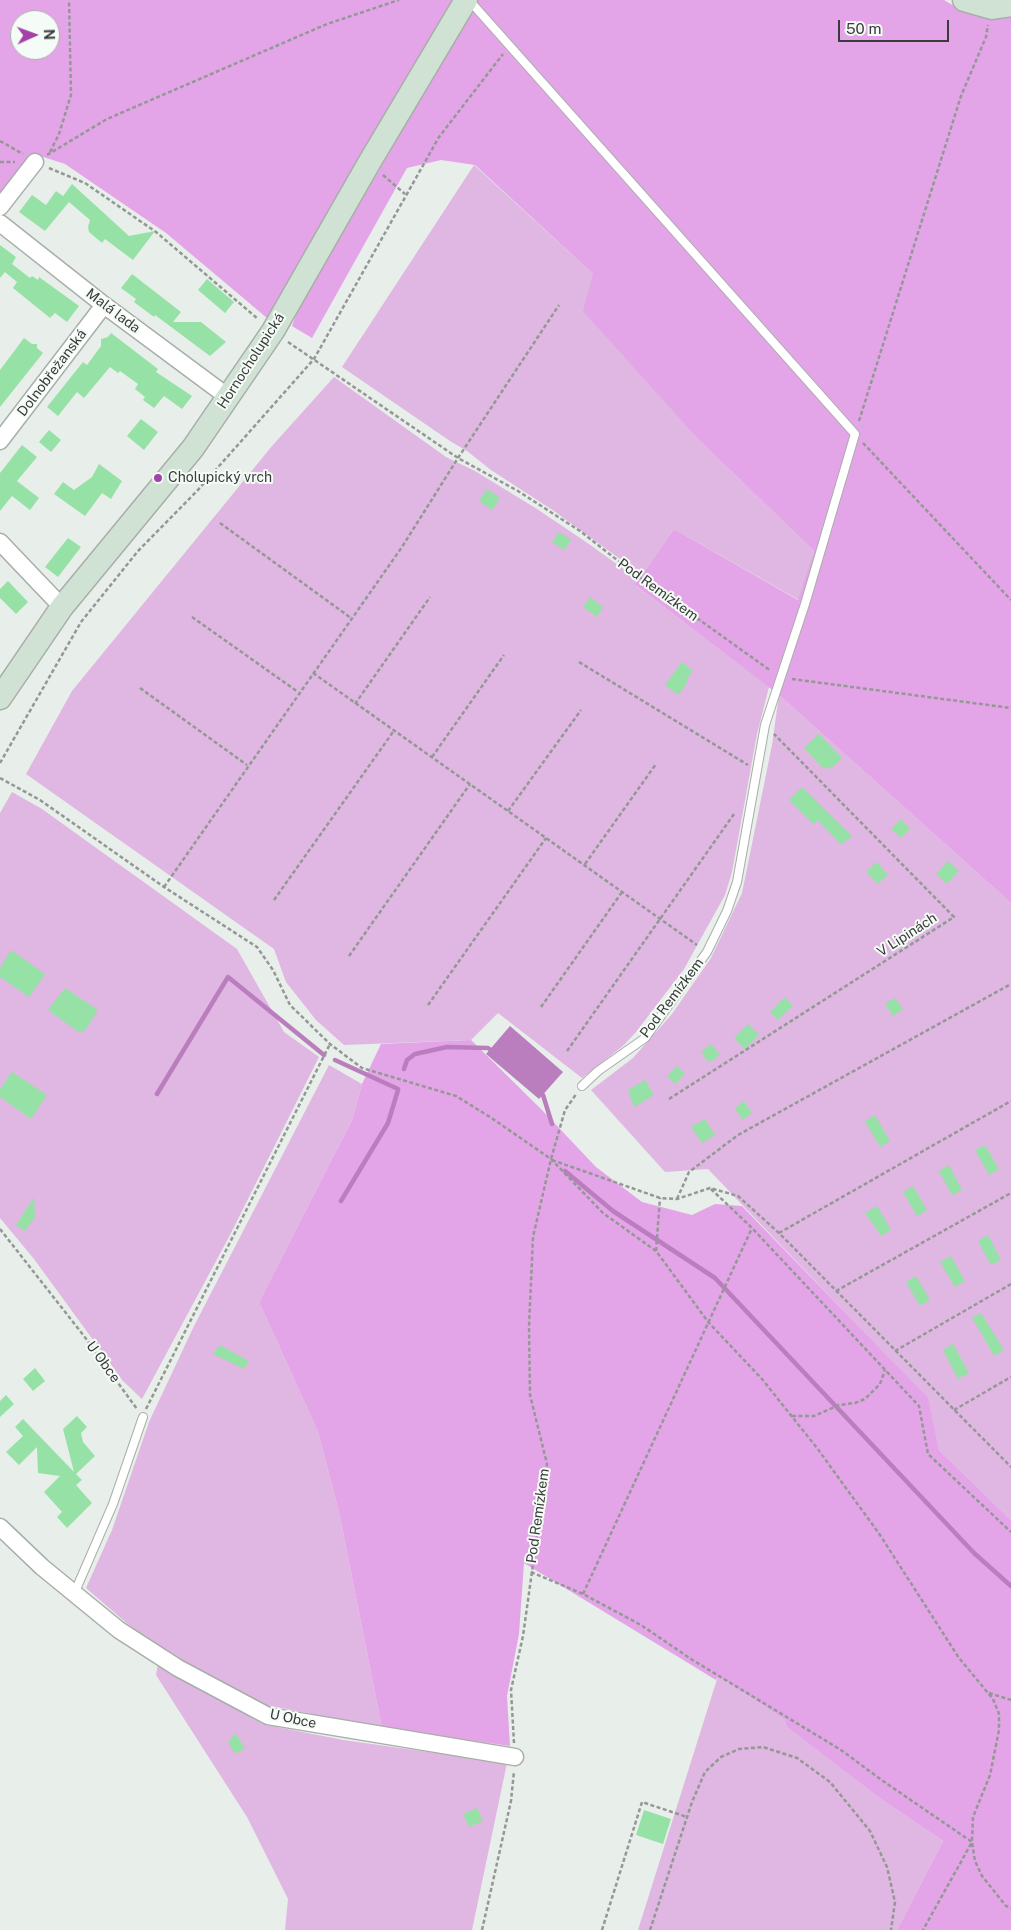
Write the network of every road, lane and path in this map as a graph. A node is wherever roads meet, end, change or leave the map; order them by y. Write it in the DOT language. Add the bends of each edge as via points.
graph roads {
  1 [pos="69,0"];
  2 [pos="399,0"];
  3 [pos="467,0"];
  4 [pos="964,0"];
  5 [pos="1001,6"];
  6 [pos="509,47"];
  7 [pos="0,142"];
  8 [pos="50,153"];
  9 [pos="35,162"];
  10 [pos="369,162"];
  11 [pos="406,194"];
  12 [pos="0,207"];
  13 [pos="0,223"];
  14 [pos="104,305"];
  15 [pos="559,305"];
  16 [pos="273,332"];
  17 [pos="314,359"];
  18 [pos="228,397"];
  19 [pos="855,434"];
  20 [pos="0,441"];
  21 [pos="458,458"];
  22 [pos="220,523"];
  23 [pos="0,542"];
  24 [pos="430,597"];
  25 [pos="1011,600"];
  26 [pos="62,607"];
  27 [pos="192,617"];
  28 [pos="352,618"];
  29 [pos="504,655"];
  30 [pos="580,662"];
  31 [pos="313,673"];
  32 [pos="782,678"];
  33 [pos="140,688"];
  34 [pos="298,692"];
  35 [pos="0,698"];
  36 [pos="356,704"];
  37 [pos="1011,708"];
  38 [pos="581,710"];
  39 [pos="766,726"];
  40 [pos="394,731"];
  41 [pos="432,757"];
  42 [pos="0,763"];
  43 [pos="656,764"];
  44 [pos="247,765"];
  45 [pos="757,771"];
  46 [pos="0,778"];
  47 [pos="470,784"];
  48 [pos="508,811"];
  49 [pos="734,814"];
  50 [pos="546,838"];
  51 [pos="584,864"];
  52 [pos="164,887"];
  53 [pos="623,892"];
  54 [pos="274,900"];
  55 [pos="660,919"];
  56 [pos="707,952"];
  57 [pos="349,956"];
  58 [pos="1011,984"];
  59 [pos="428,1005"];
  60 [pos="540,1007"];
  61 [pos="330,1044"];
  62 [pos="566,1051"];
  63 [pos="582,1086"];
  64 [pos="669,1099"];
  65 [pos="1011,1101"];
  66 [pos="551,1160"];
  67 [pos="710,1188"];
  68 [pos="1011,1193"];
  69 [pos="660,1198"];
  70 [pos="677,1199"];
  71 [pos="752,1228"];
  72 [pos="0,1229"];
  73 [pos="780,1232"];
  74 [pos="656,1251"];
  75 [pos="1011,1284"];
  76 [pos="836,1292"];
  77 [pos="709,1323"];
  78 [pos="895,1351"];
  79 [pos="886,1370"];
  80 [pos="1011,1377"];
  81 [pos="954,1410"];
  82 [pos="143,1416"];
  83 [pos="791,1416"];
  84 [pos="1011,1467"];
  85 [pos="0,1527"];
  86 [pos="1011,1532"];
  87 [pos="530,1572"];
  88 [pos="73,1594"];
  89 [pos="583,1594"];
  90 [pos="988,1692"];
  91 [pos="1011,1700"];
  92 [pos="515,1757"];
  93 [pos="687,1817"];
  94 [pos="972,1842"];
  95 [pos="1011,1908"];
  96 [pos="482,1930"];
  97 [pos="602,1930"];
  98 [pos="650,1930"];
  99 [pos="891,1930"];
  100 [pos="923,1930"];
  1 -- 8 [label="path" via="71,95"];
  2 -- 8 [label="path" via="327,24 107,119"];
  3 -- 6 [label="lane"];
  3 -- 10 [label="street, Hornocholupická"];
  4 -- 5 [label="street"];
  5 -- 19 [label="path" via="961,96"];
  6 -- 11 [label="path" via="439,137"];
  6 -- 19 [label="lane"];
  7 -- 9 [label="path, Pod Remízkem"];
  8 -- 9 [label="path"];
  9 -- 12 [label="street"];
  9 -- 16 [label="path, Pod Remízkem" via="85,183 156,232"];
  10 -- 11 [label="path"];
  10 -- 16 [label="street, Hornocholupická"];
  11 -- 17 [label="path"];
  13 -- 14 [label="street, Malá lada"];
  14 -- 18 [label="street, Malá lada"];
  14 -- 20 [label="street, Dolnobřežanská"];
  15 -- 21 [label="path"];
  16 -- 17 [label="path, Pod Remízkem"];
  16 -- 18 [label="street, Hornocholupická"];
  17 -- 21 [label="path, Pod Remízkem"];
  17 -- 42 [label="path" via="197,491 138,551 81,622"];
  18 -- 26 [label="street, Hornocholupická" via="193,448"];
  19 -- 25 [label="path"];
  19 -- 32 [label="lane"];
  21 -- 28 [label="path"];
  21 -- 32 [label="path, Pod Remízkem" via="580,531 753,660"];
  22 -- 28 [label="path"];
  23 -- 26 [label="street"];
  24 -- 36 [label="path"];
  26 -- 35 [label="street, Hornocholupická"];
  27 -- 34 [label="path"];
  28 -- 31 [label="path"];
  29 -- 41 [label="path"];
  30 -- 45 [label="path"];
  31 -- 34 [label="path"];
  31 -- 36 [label="path"];
  32 -- 37 [label="path"];
  32 -- 39 [label="lane, Pod Remízkem"];
  33 -- 44 [label="path"];
  34 -- 44 [label="path"];
  36 -- 40 [label="path"];
  38 -- 48 [label="path"];
  39 -- 45 [label="lane, Pod Remízkem"];
  39 -- 64 [label="path, V Lipinách" via="954,917"];
  40 -- 41 [label="path"];
  40 -- 54 [label="path"];
  41 -- 47 [label="path"];
  43 -- 51 [label="path"];
  44 -- 52 [label="path"];
  45 -- 56 [label="lane, Pod Remízkem" via="737,882"];
  46 -- 52 [label="path" via="40,800"];
  47 -- 48 [label="path"];
  47 -- 57 [label="path"];
  48 -- 50 [label="path"];
  49 -- 55 [label="path"];
  50 -- 51 [label="path"];
  50 -- 59 [label="path"];
  51 -- 53 [label="path"];
  52 -- 61 [label="path" via="257,947 273,970 290,1005"];
  53 -- 55 [label="path"];
  53 -- 60 [label="path"];
  55 -- 56 [label="path"];
  55 -- 62 [label="path"];
  56 -- 63 [label="lane, Pod Remízkem" via="644,1038"];
  58 -- 70 [label="path" via="738,1135 689,1172"];
  61 -- 66 [label="path" via="362,1068 456,1096"];
  61 -- 82 [label="path"];
  63 -- 66 [label="path, Pod Remízkem" via="565,1110"];
  65 -- 73 [label="path"];
  66 -- 69 [label="path"];
  66 -- 74 [label="path" via="603,1213"];
  66 -- 87 [label="path, Pod Remízkem" via="533,1236 530,1395 547,1464"];
  67 -- 70 [label="path"];
  67 -- 71 [label="path"];
  67 -- 73 [label="path" via="738,1196"];
  68 -- 76 [label="path"];
  69 -- 70 [label="path"];
  69 -- 74 [label="path"];
  71 -- 77 [label="path"];
  71 -- 79 [label="path"];
  72 -- 82 [label="path, U Obce"];
  73 -- 76 [label="path"];
  74 -- 77 [label="path"];
  75 -- 78 [label="path"];
  76 -- 78 [label="path"];
  77 -- 83 [label="path" via="762,1379"];
  77 -- 89 [label="path"];
  78 -- 81 [label="path"];
  79 -- 83 [label="path" via="880,1384 866,1399 839,1405 814,1416"];
  79 -- 86 [label="path" via="919,1406 928,1454"];
  80 -- 81 [label="path"];
  81 -- 84 [label="path"];
  82 -- 88 [label="lane" via="113,1504"];
  83 -- 90 [label="path" via="880,1535 959,1658"];
  85 -- 88 [label="street, U Obce"];
  87 -- 89 [label="path"];
  87 -- 92 [label="path, Pod Remízkem" via="523,1636 511,1690"];
  88 -- 92 [label="street, U Obce" via="119,1630 178,1668 268,1716"];
  89 -- 94 [label="path" via="641,1626 841,1750"];
  90 -- 91 [label="path"];
  90 -- 94 [label="path" via="999,1714 999,1730 990,1775 973,1817"];
  92 -- 96 [label="path, Pod Remízkem" via="511,1801"];
  93 -- 97 [label="path" via="642,1802"];
  93 -- 98 [label="path"];
  93 -- 99 [label="path" via="705,1772 721,1758 739,1750 763,1747 797,1758 830,1782 870,1831 886,1866 895,1902"];
  94 -- 95 [label="path" via="982,1876"];
  94 -- 100 [label="path"];
}
